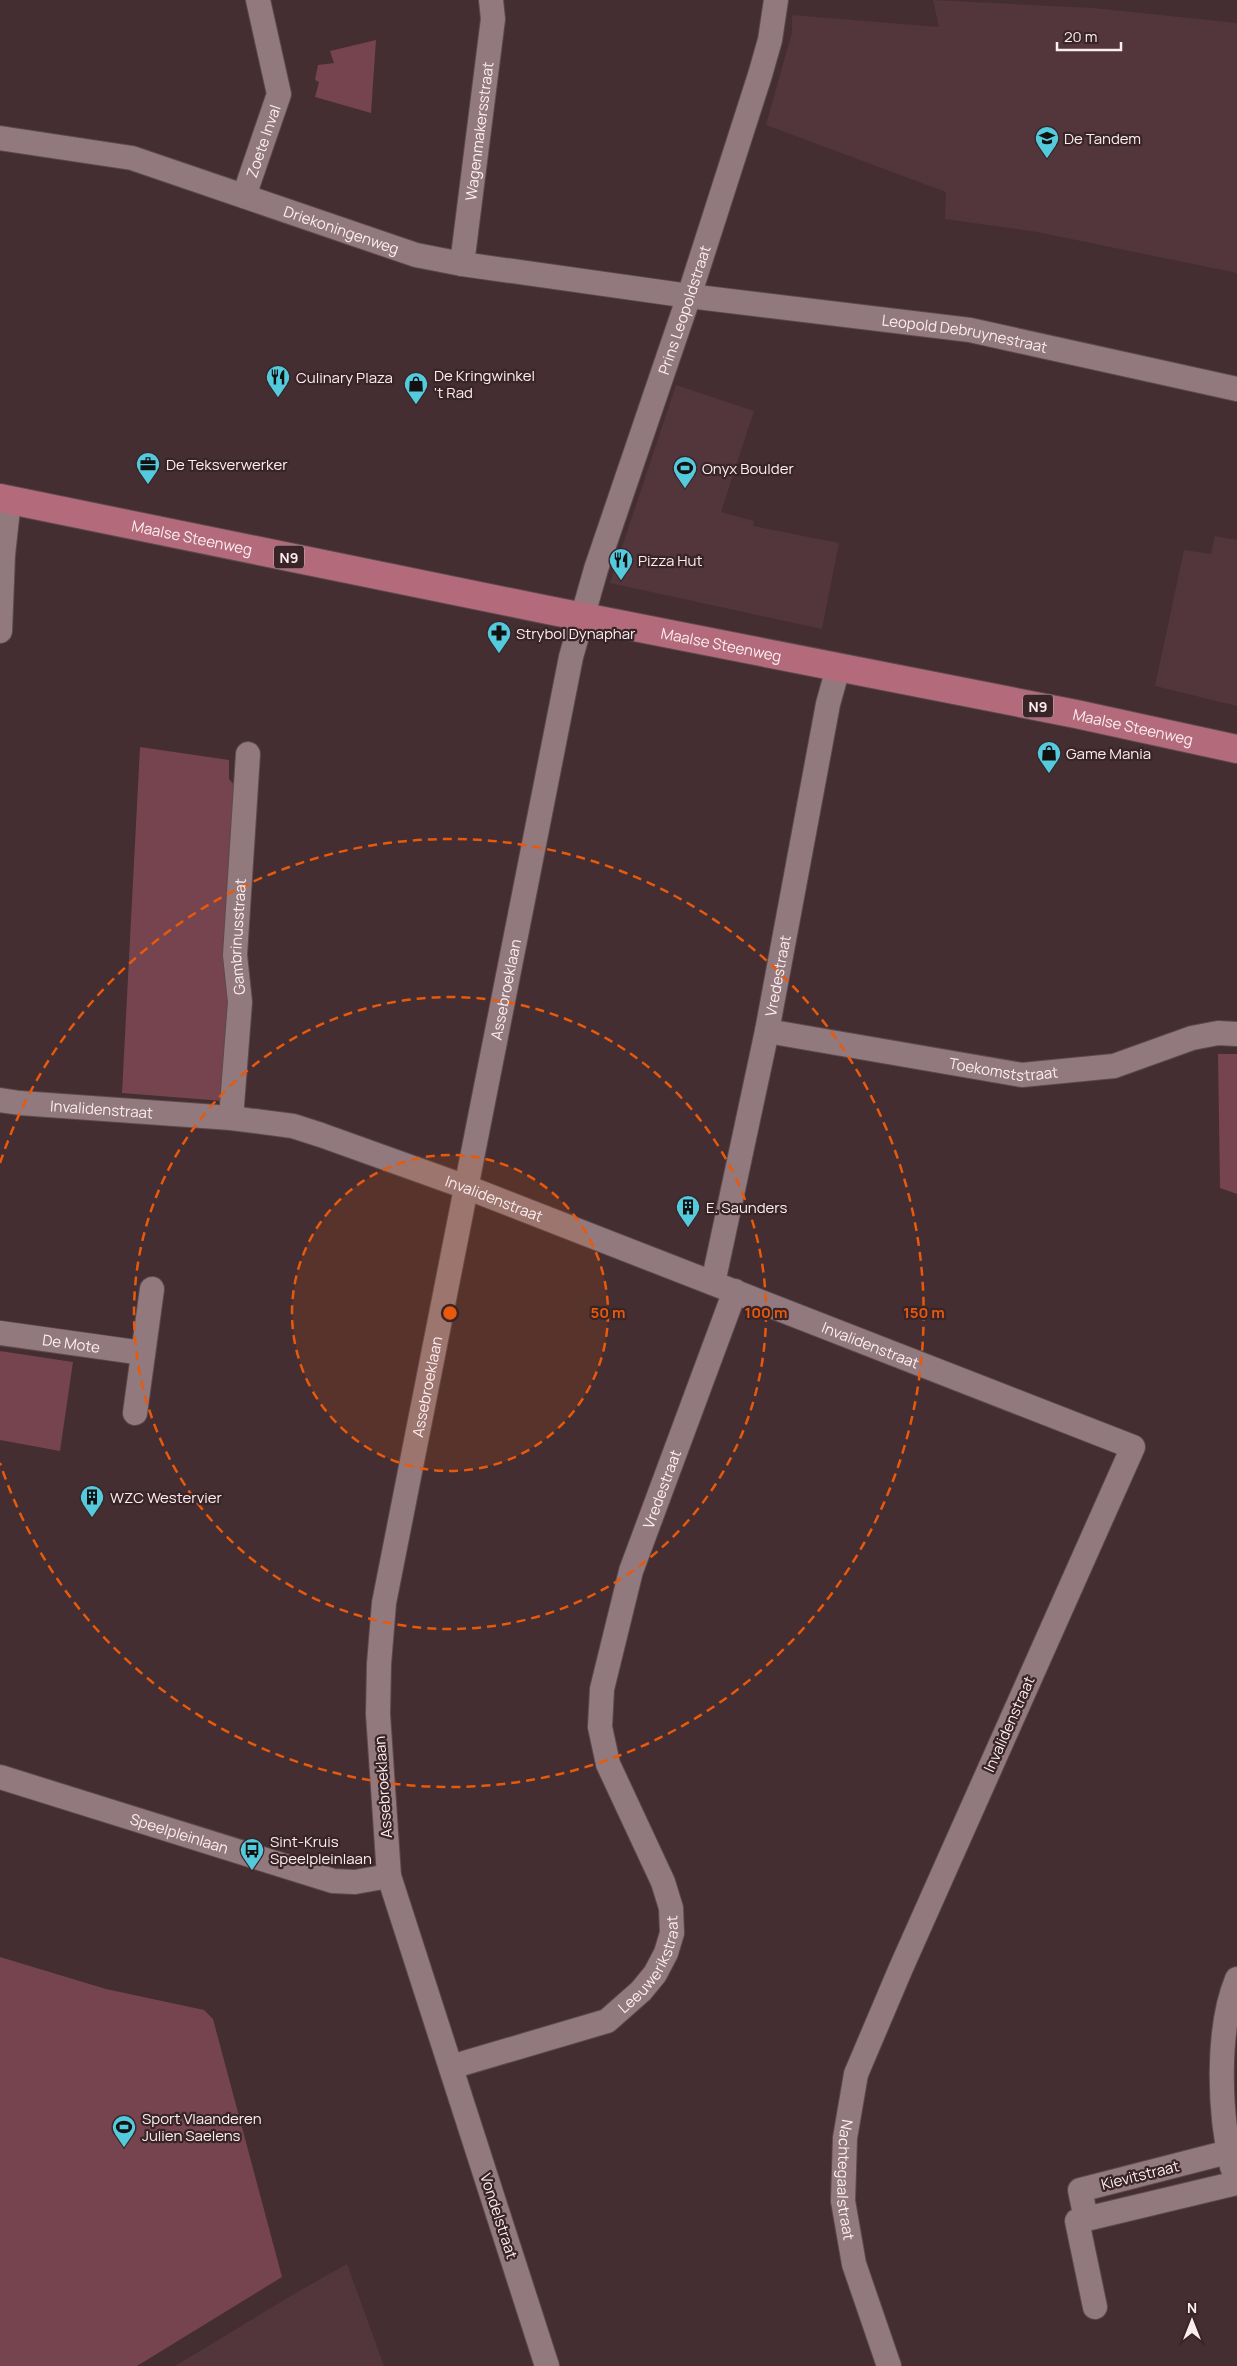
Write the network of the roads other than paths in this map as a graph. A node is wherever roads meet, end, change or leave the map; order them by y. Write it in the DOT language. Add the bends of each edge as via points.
graph roads {
  1 [pos="258,0"];
  2 [pos="491,0"];
  3 [pos="776,0"];
  4 [pos="0,138"];
  5 [pos="244,196"];
  6 [pos="462,264"];
  7 [pos="689,296"];
  8 [pos="1237,389"];
  9 [pos="5,499"];
  10 [pos="581,617"];
  11 [pos="0,631"];
  12 [pos="838,668"];
  13 [pos="1237,749"];
  14 [pos="248,754"];
  15 [pos="766,1030"];
  16 [pos="1237,1034"];
  17 [pos="0,1100"];
  18 [pos="231,1118"];
  19 [pos="466,1187"];
  20 [pos="724,1287"];
  21 [pos="152,1289"];
  22 [pos="0,1333"];
  23 [pos="143,1354"];
  24 [pos="135,1413"];
  25 [pos="602,1689"];
  26 [pos="0,1777"];
  27 [pos="389,1876"];
  28 [pos="901,1968"];
  29 [pos="1237,1979"];
  30 [pos="451,2067"];
  31 [pos="1228,2152"];
  32 [pos="1237,2185"];
  33 [pos="1086,2219"];
  34 [pos="1095,2307"];
  35 [pos="547,2366"];
  36 [pos="889,2366"];
  1 -- 5 [label="street, Zoete Inval" via="279,94"];
  2 -- 6 [label="street, Wagenmakersstraat" via="493,19"];
  3 -- 7 [label="street, Prins Leopoldstraat" via="760,75"];
  4 -- 5 [label="street, Driekoningenweg" via="132,158"];
  5 -- 6 [label="street, Driekoningenweg" via="416,255"];
  6 -- 7 [label="street, Driekoningenweg"];
  7 -- 8 [label="street, Leopold Debruynestraat" via="970,330"];
  7 -- 10 [label="street, Prins Leopoldstraat"];
  9 -- 10 [label="main road, Maalse Steenweg / N9"];
  9 -- 11 [label="street"];
  10 -- 12 [label="main road, Maalse Steenweg / N9"];
  10 -- 19 [label="street, Assebroeklaan"];
  12 -- 13 [label="main road, Maalse Steenweg / N9"];
  12 -- 15 [label="street, Vredestraat" via="828,704"];
  14 -- 18 [label="street, Gambrinusstraat" via="235,955 240,1002"];
  15 -- 16 [label="street, Toekomststraat" via="1022,1075 1114,1066 1192,1038 1218,1033"];
  15 -- 20 [label="street, Vredestraat"];
  17 -- 18 [label="street, Invalidenstraat"];
  18 -- 19 [label="street, Invalidenstraat" via="302,1129"];
  19 -- 20 [label="street, Invalidenstraat"];
  19 -- 27 [label="street, Assebroeklaan" via="384,1603 378,1714"];
  20 -- 25 [label="street, Vredestraat" via="631,1571"];
  20 -- 28 [label="street, Invalidenstraat" via="1133,1447"];
  21 -- 23 [label="street"];
  22 -- 23 [label="street, De Mote"];
  23 -- 24 [label="street"];
  25 -- 30 [label="street, Leeuwerikstraat" via="600,1727 608,1764 663,1882 671,1908 672,1933 666,1953 642,1991 607,2021"];
  26 -- 27 [label="street, Speelpleinlaan" via="332,1880 355,1882"];
  27 -- 30 [label="street, Assebroeklaan"];
  28 -- 36 [label="street, Nachtegaalstraat" via="856,2074 845,2138 843,2201 854,2264"];
  29 -- 31 [label="street" via="1228,2009 1221,2089"];
  30 -- 35 [label="street, Vondelstraat"];
  31 -- 32 [label="street"];
  31 -- 33 [label="street, Kievitstraat" via="1080,2190"];
  32 -- 33 [label="street, Kievitstraat"];
  33 -- 34 [label="street, Kievitstraat" via="1077,2221"];
}
